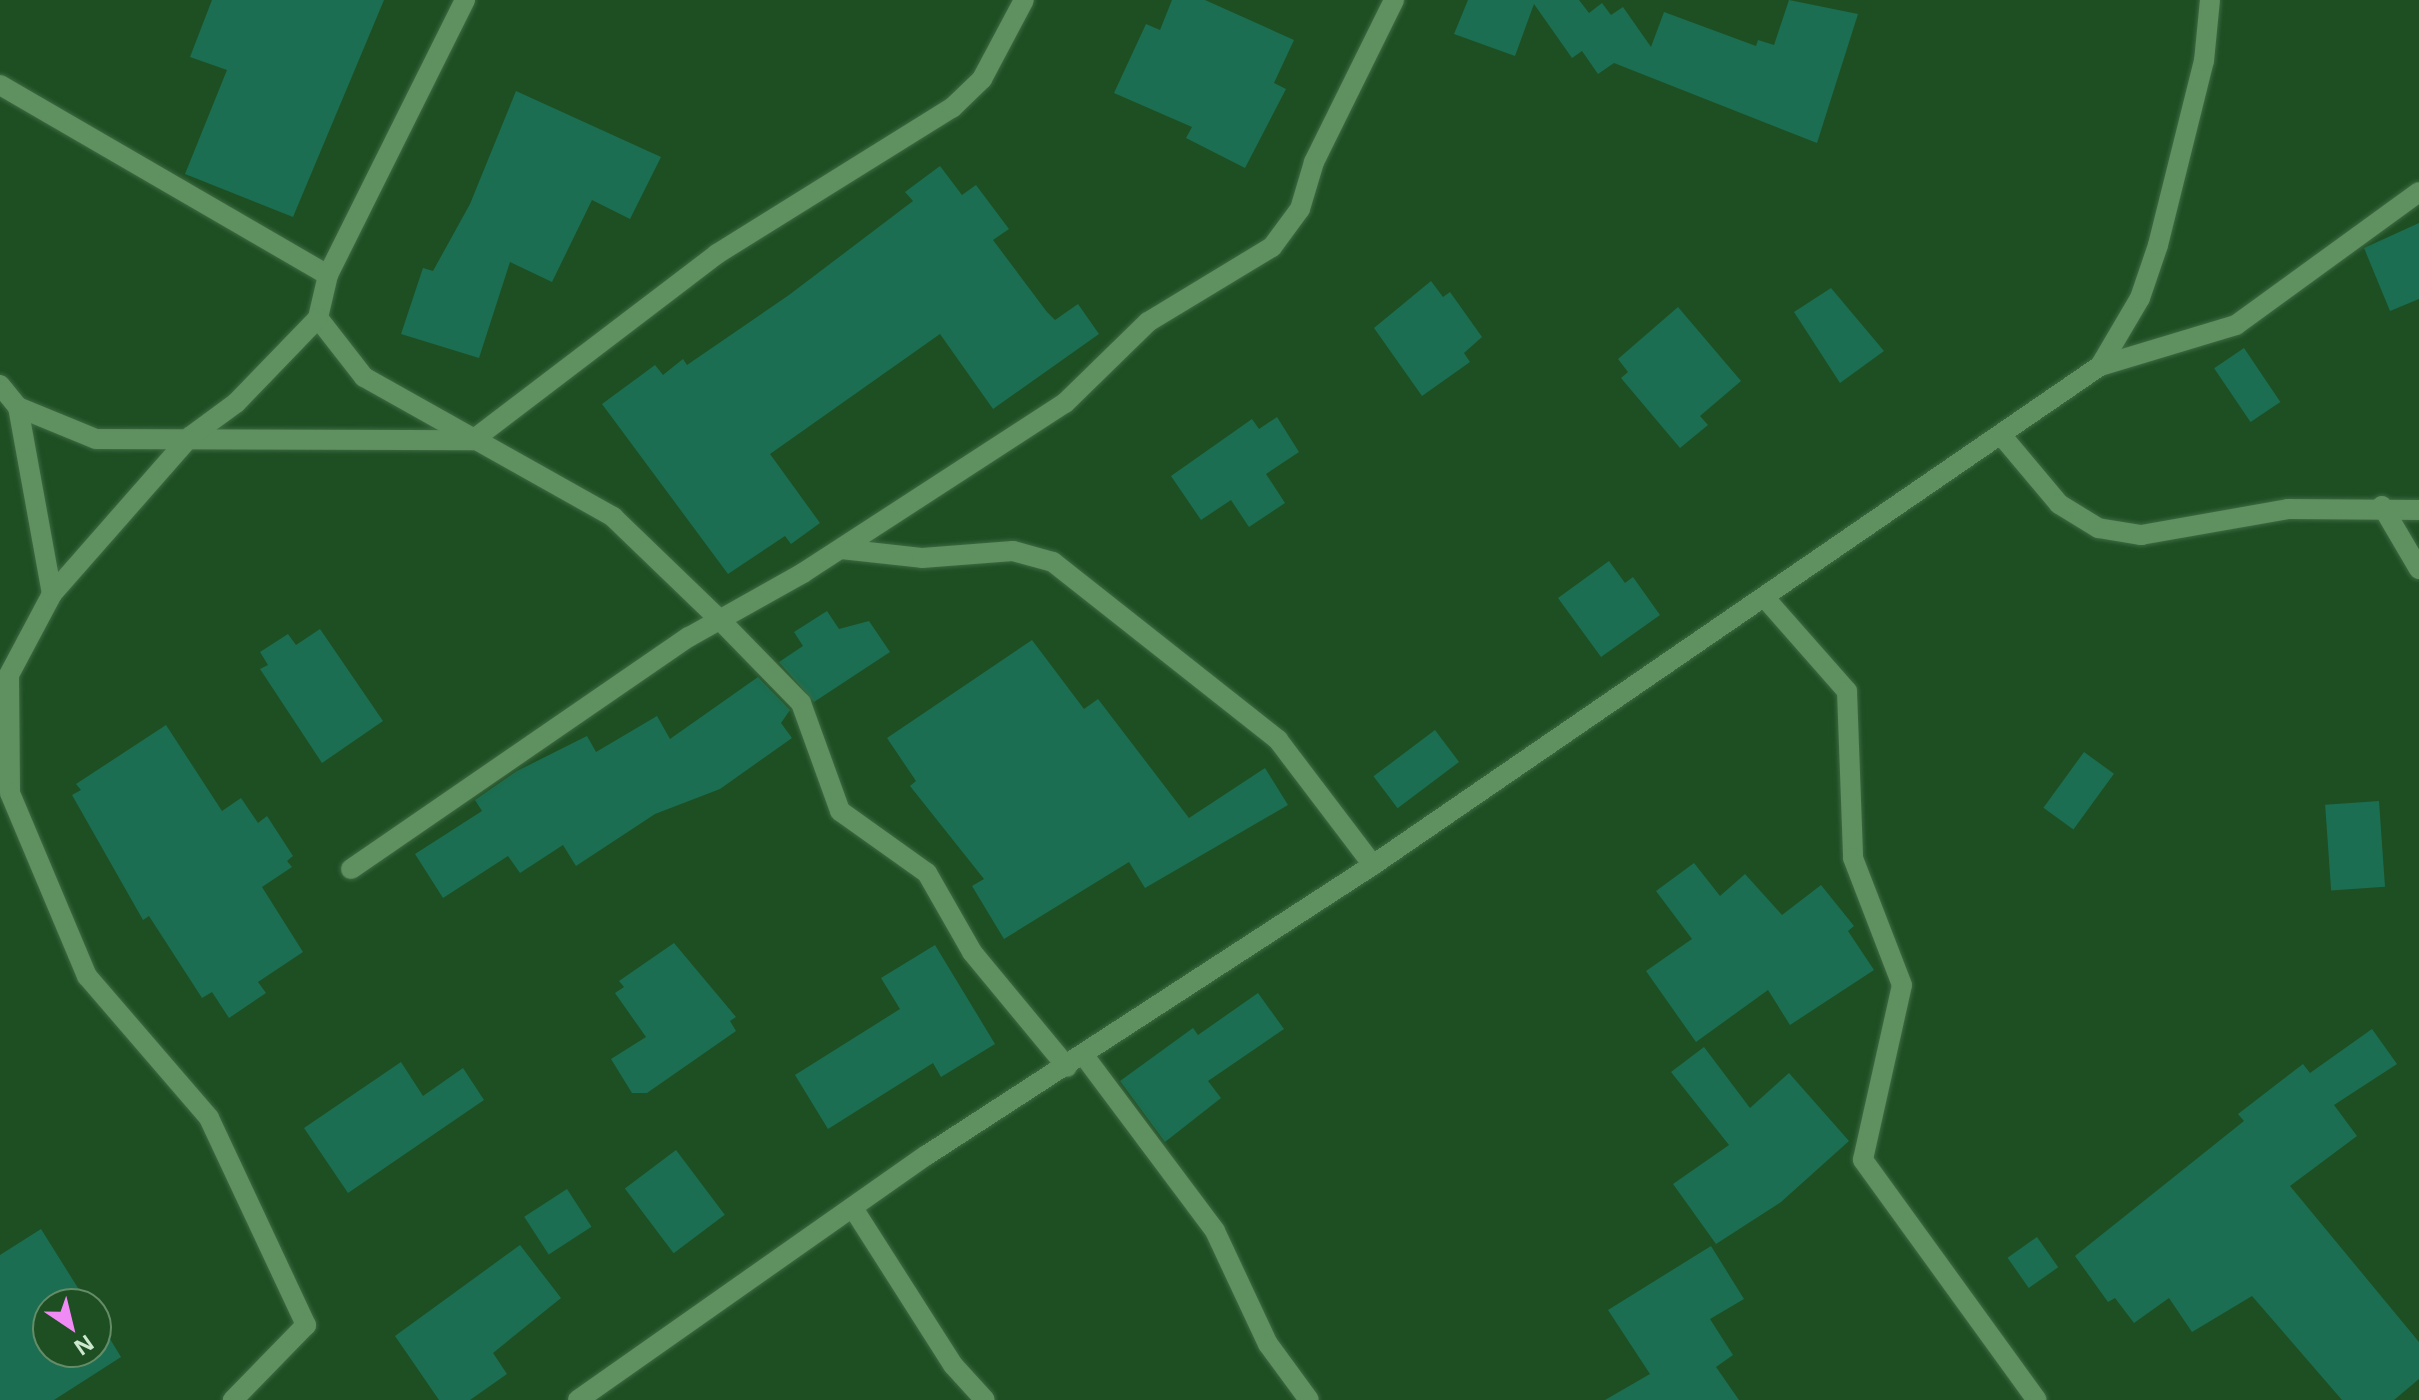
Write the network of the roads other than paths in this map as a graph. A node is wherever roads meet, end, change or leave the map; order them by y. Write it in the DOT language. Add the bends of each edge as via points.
graph roads {
  1 [pos="465,0"];
  2 [pos="1024,0"];
  3 [pos="1394,0"];
  4 [pos="2210,0"];
  5 [pos="0,85"];
  6 [pos="2419,192"];
  7 [pos="328,275"];
  8 [pos="318,318"];
  9 [pos="2100,366"];
  10 [pos="0,385"];
  11 [pos="18,407"];
  12 [pos="191,436"];
  13 [pos="2002,436"];
  14 [pos="473,440"];
  15 [pos="2382,506"];
  16 [pos="2419,510"];
  17 [pos="841,549"];
  18 [pos="2419,569"];
  19 [pos="52,594"];
  20 [pos="1765,598"];
  21 [pos="718,618"];
  22 [pos="4,678"];
  23 [pos="1373,865"];
  24 [pos="351,869"];
  25 [pos="1076,1062"];
  26 [pos="853,1208"];
  27 [pos="233,1400"];
  28 [pos="578,1400"];
  29 [pos="985,1400"];
  30 [pos="1309,1400"];
  31 [pos="2037,1400"];
  1 -- 7 [label="street"];
  2 -- 14 [label="street" via="982,79 952,108 717,254"];
  3 -- 17 [label="street" via="1314,162 1300,209 1272,247 1148,322 1065,403"];
  4 -- 9 [label="street" via="2204,61 2158,245 2140,298"];
  5 -- 7 [label="street"];
  6 -- 9 [label="street" via="2236,325"];
  7 -- 8 [label="street"];
  8 -- 12 [label="street" via="236,403"];
  8 -- 14 [label="street" via="364,377"];
  9 -- 13 [label="street"];
  10 -- 11 [label="street"];
  11 -- 12 [label="street" via="96,439"];
  11 -- 19 [label="street"];
  12 -- 14 [label="street"];
  12 -- 19 [label="street"];
  13 -- 15 [label="street" via="2059,504 2098,528 2141,535 2288,509"];
  13 -- 20 [label="street"];
  14 -- 21 [label="street" via="613,517"];
  15 -- 16 [label="street"];
  15 -- 18 [label="street"];
  17 -- 21 [label="street"];
  17 -- 23 [label="street" via="922,558 1013,551 1053,562 1278,740"];
  19 -- 22 [label="street"];
  20 -- 23 [label="street"];
  20 -- 31 [label="street" via="1847,691 1853,858 1902,985 1863,1160"];
  21 -- 24 [label="street"];
  21 -- 25 [label="street" via="801,703 840,811 927,873 972,952"];
  22 -- 27 [label="street" via="10,793 87,976 209,1118 306,1325"];
  23 -- 25 [label="street"];
  25 -- 26 [label="street"];
  25 -- 30 [label="street" via="1215,1231 1268,1344"];
  26 -- 28 [label="street"];
  26 -- 29 [label="street" via="953,1365"];
}
